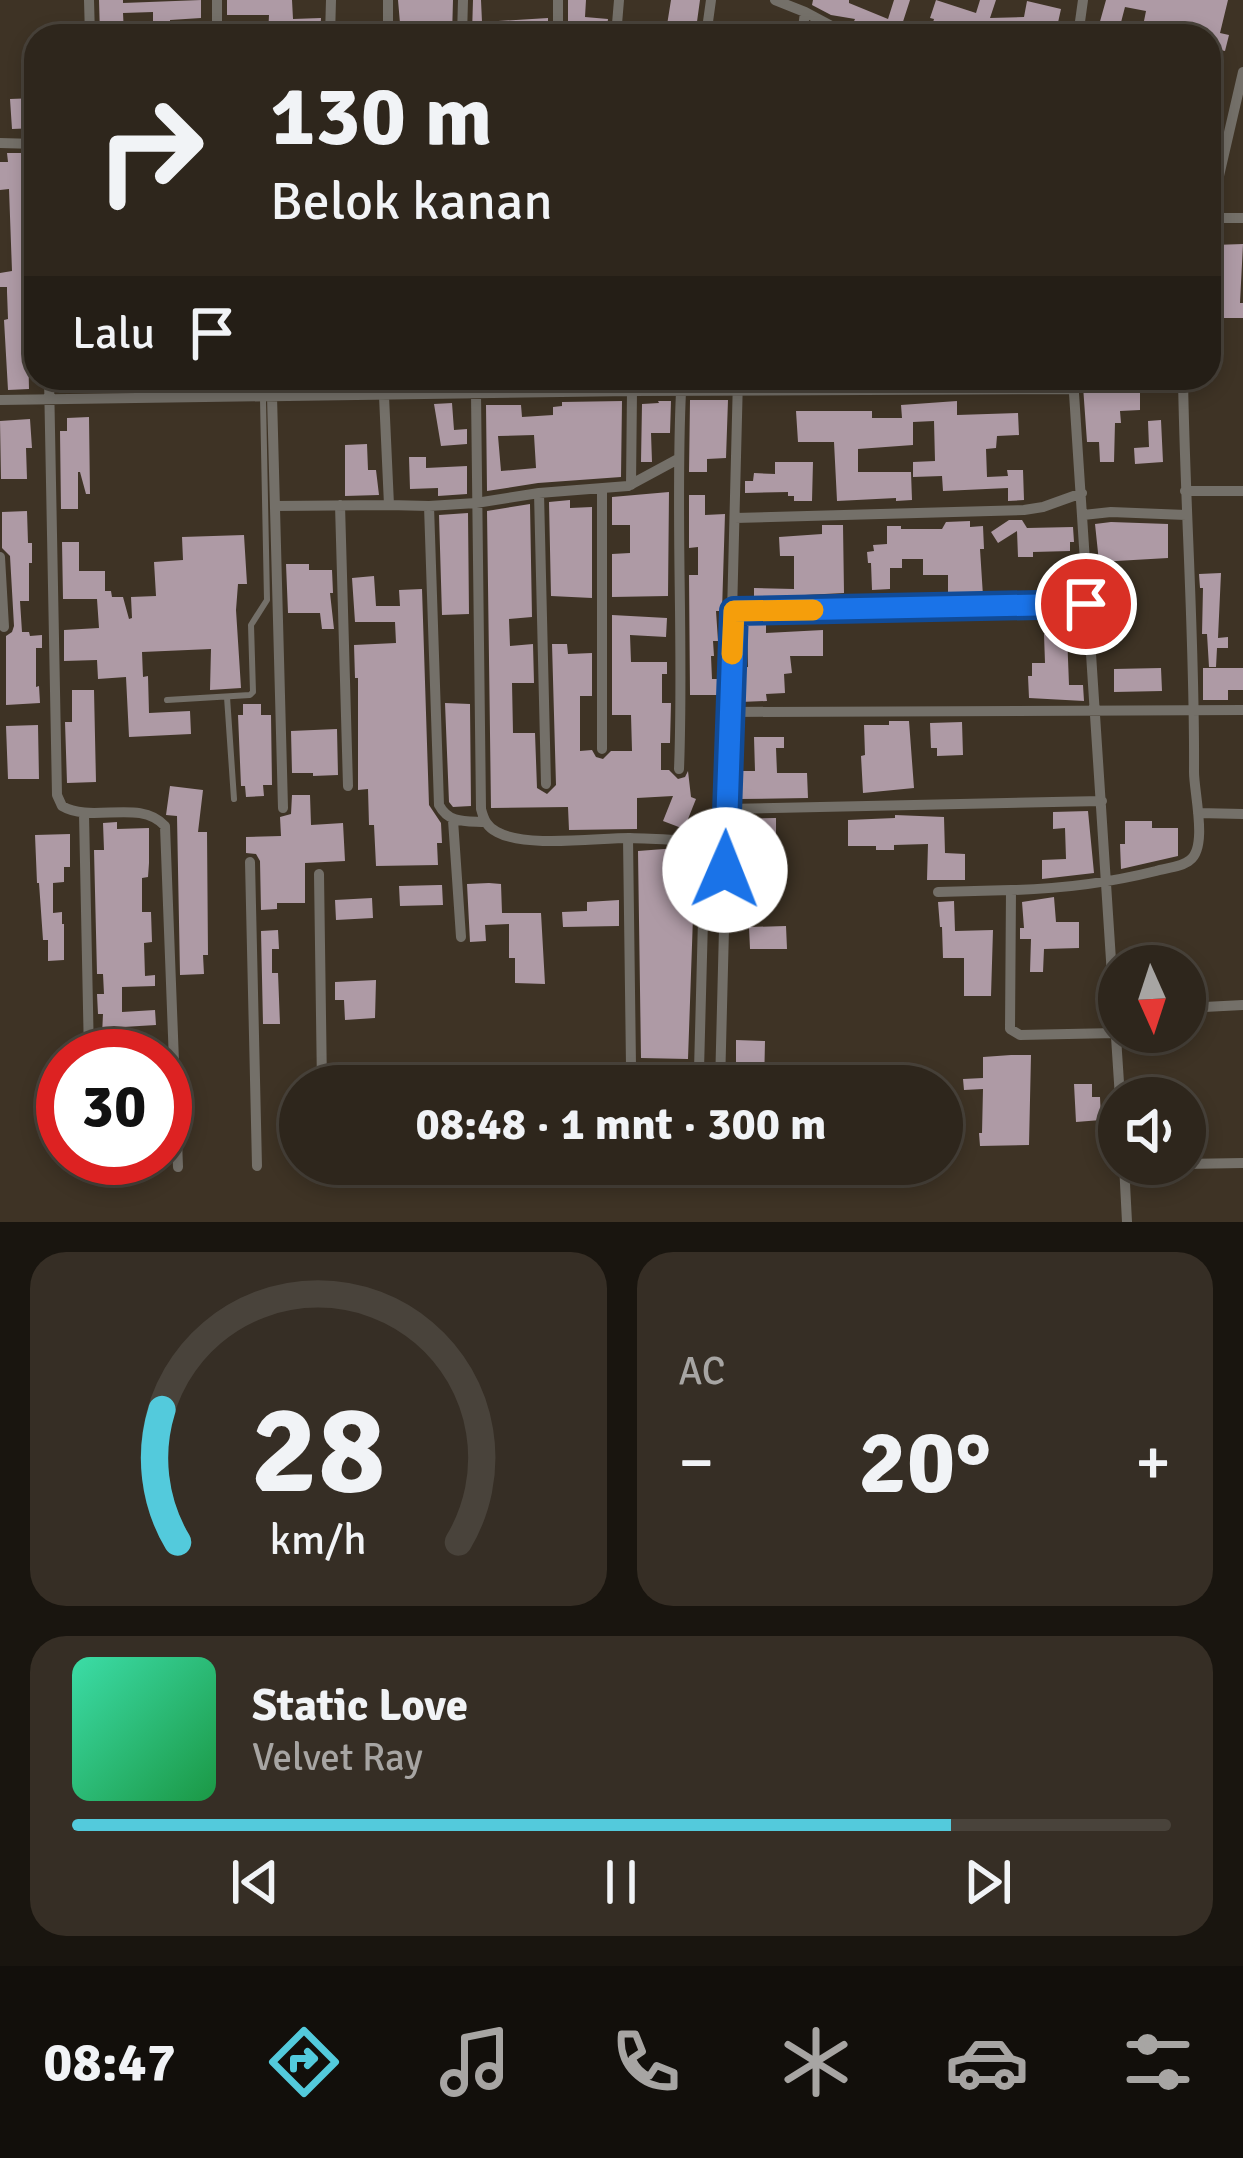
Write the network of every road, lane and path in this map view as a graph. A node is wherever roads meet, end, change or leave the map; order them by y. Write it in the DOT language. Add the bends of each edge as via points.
graph roads {
  1 [pos="775,0"];
  2 [pos="805,12"];
  3 [pos="804,24"];
  4 [pos="828,24"];
  5 [pos="1243,72"];
  6 [pos="1221,167"];
  7 [pos="49,390"];
  8 [pos="152,390"];
  9 [pos="261,390"];
  10 [pos="518,390"];
  11 [pos="556,390"];
  12 [pos="627,390"];
  13 [pos="697,390"];
  14 [pos="738,390"];
  15 [pos="1074,390"];
  16 [pos="1183,390"];
  17 [pos="632,391"];
  18 [pos="681,392"];
  19 [pos="476,394"];
  20 [pos="518,394"];
  21 [pos="264,396"];
  22 [pos="384,396"];
  23 [pos="152,397"];
  24 [pos="49,399"];
  25 [pos="0,400"];
  26 [pos="678,459"];
  27 [pos="631,485"];
  28 [pos="602,488"];
  29 [pos="1185,491"];
  30 [pos="1243,491"];
  31 [pos="1082,493"];
  32 [pos="539,494"];
  33 [pos="476,503"];
  34 [pos="340,505"];
  35 [pos="389,505"];
  36 [pos="276,506"];
  37 [pos="429,506"];
  38 [pos="1083,514"];
  39 [pos="1186,515"];
  40 [pos="735,518"];
  41 [pos="0,557"];
  42 [pos="1086,604"];
  43 [pos="734,611"];
  44 [pos="4,626"];
  45 [pos="227,697"];
  46 [pos="167,700"];
  47 [pos="1096,709"];
  48 [pos="1195,710"];
  49 [pos="1243,710"];
  50 [pos="730,712"];
  51 [pos="602,749"];
  52 [pos="680,769"];
  53 [pos="546,784"];
  54 [pos="348,786"];
  55 [pos="234,799"];
  56 [pos="1102,801"];
  57 [pos="283,808"];
  58 [pos="727,809"];
  59 [pos="1198,813"];
  60 [pos="84,814"];
  61 [pos="1243,814"];
  62 [pos="453,820"];
  63 [pos="485,822"];
  64 [pos="628,838"];
  65 [pos="726,842"];
  66 [pos="250,862"];
  67 [pos="725,870"];
  68 [pos="320,874"];
  69 [pos="1107,883"];
  70 [pos="1011,890"];
  71 [pos="938,892"];
  72 [pos="461,937"];
  73 [pos="1112,945"];
  74 [pos="1243,1005"];
  75 [pos="1206,1007"];
  76 [pos="88,1029"];
  77 [pos="173,1029"];
  78 [pos="1098,1034"];
  79 [pos="322,1065"];
  80 [pos="631,1065"];
  81 [pos="699,1065"];
  82 [pos="720,1065"];
  83 [pos="1206,1163"];
  84 [pos="1243,1163"];
  85 [pos="257,1166"];
  86 [pos="1125,1185"];
  87 [pos="1126,1222"];
  1 -- 2 [label="street"];
  2 -- 3 [label="street"];
  2 -- 4 [label="street"];
  5 -- 6 [label="street"];
  7 -- 24 [label="street"];
  8 -- 23 [label="street"];
  9 -- 21 [label="street"];
  10 -- 20 [label="street"];
  11 -- 20 [label="street"];
  12 -- 17 [label="street"];
  13 -- 18 [label="street"];
  14 -- 40 [label="street"];
  15 -- 31 [label="street"];
  16 -- 29 [label="street"];
  17 -- 18 [label="street"];
  17 -- 27 [label="street"];
  18 -- 26 [label="street"];
  19 -- 20 [label="street"];
  19 -- 22 [label="street"];
  19 -- 33 [label="street"];
  21 -- 22 [label="street"];
  21 -- 23 [label="street"];
  21 -- 36 [label="street"];
  21 -- 45 [label="lane" via="266,603 251,625 252,693"];
  22 -- 35 [label="street"];
  23 -- 24 [label="street"];
  24 -- 25 [label="street"];
  24 -- 60 [label="street" via="57,795 62,806"];
  26 -- 27 [label="street"];
  26 -- 52 [label="street"];
  27 -- 28 [label="street"];
  28 -- 32 [label="street"];
  28 -- 51 [label="street"];
  29 -- 30 [label="street"];
  29 -- 39 [label="street"];
  31 -- 38 [label="street"];
  31 -- 40 [label="street" via="1024,510"];
  32 -- 33 [label="street"];
  32 -- 53 [label="street"];
  33 -- 37 [label="street"];
  33 -- 63 [label="street"];
  34 -- 35 [label="street"];
  34 -- 36 [label="street"];
  34 -- 54 [label="street"];
  35 -- 37 [label="street"];
  36 -- 57 [label="street"];
  37 -- 62 [label="street" via="438,799"];
  38 -- 39 [label="street"];
  38 -- 42 [label="street"];
  39 -- 48 [label="street"];
  40 -- 43 [label="street"];
  41 -- 44 [label="street"];
  42 -- 43 [label="street"];
  42 -- 47 [label="street"];
  43 -- 50 [label="street"];
  45 -- 46 [label="lane"];
  45 -- 55 [label="lane"];
  47 -- 48 [label="street"];
  47 -- 50 [label="street"];
  47 -- 56 [label="street"];
  48 -- 49 [label="street"];
  48 -- 59 [label="street"];
  50 -- 58 [label="street"];
  56 -- 58 [label="street"];
  56 -- 69 [label="street"];
  58 -- 65 [label="street"];
  59 -- 61 [label="street"];
  59 -- 69 [label="street" via="1194,858"];
  60 -- 76 [label="street"];
  60 -- 77 [label="street" via="148,815 165,826"];
  62 -- 63 [label="street"];
  62 -- 72 [label="street"];
  63 -- 64 [label="street" via="512,837"];
  64 -- 65 [label="street"];
  64 -- 80 [label="street"];
  65 -- 67 [label="street"];
  66 -- 85 [label="street"];
  67 -- 81 [label="street" via="704,882"];
  67 -- 82 [label="street"];
  68 -- 79 [label="street"];
  69 -- 70 [label="street"];
  69 -- 73 [label="street"];
  70 -- 71 [label="street"];
  70 -- 78 [label="street" via="1010,1029"];
  74 -- 75 [label="street"];
  83 -- 84 [label="street"];
  86 -- 87 [label="street"];
}
